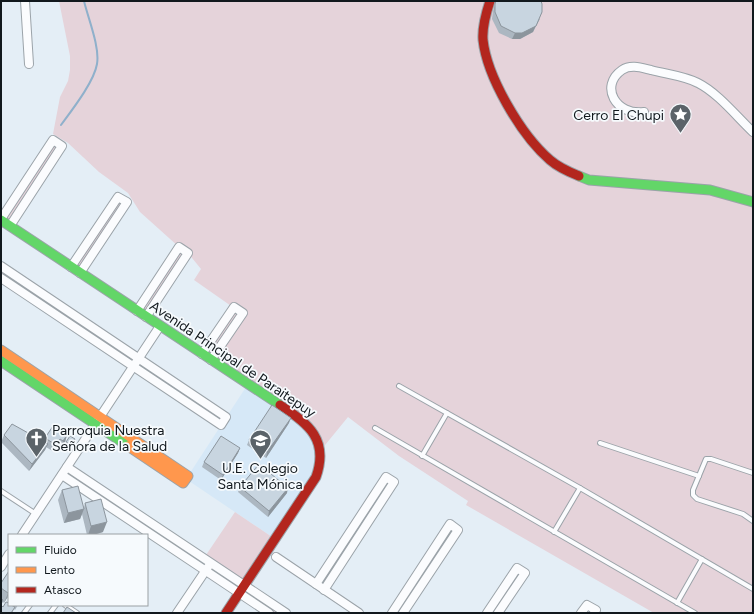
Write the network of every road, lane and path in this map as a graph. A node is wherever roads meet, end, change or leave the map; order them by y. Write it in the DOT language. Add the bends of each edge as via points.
graph roads {
  1 [pos="25,1"];
  2 [pos="490,1"];
  3 [pos="29,64"];
  4 [pos="644,112"];
  5 [pos="753,132"];
  6 [pos="753,202"];
  7 [pos="1,219"];
  8 [pos="10,226"];
  9 [pos="1,266"];
  10 [pos="71,267"];
  11 [pos="80,273"];
  12 [pos="1,278"];
  13 [pos="137,311"];
  14 [pos="146,317"];
  15 [pos="160,326"];
  16 [pos="1,350"];
  17 [pos="202,354"];
  18 [pos="139,358"];
  19 [pos="211,360"];
  20 [pos="1,361"];
  21 [pos="134,367"];
  22 [pos="400,386"];
  23 [pos="447,413"];
  24 [pos="98,420"];
  25 [pos="375,428"];
  26 [pos="600,443"];
  27 [pos="422,456"];
  28 [pos="67,467"];
  29 [pos="753,473"];
  30 [pos="62,475"];
  31 [pos="698,476"];
  32 [pos="580,488"];
  33 [pos="1,491"];
  34 [pos="36,514"];
  35 [pos="753,521"];
  36 [pos="155,525"];
  37 [pos="554,532"];
  38 [pos="23,534"];
  39 [pos="150,534"];
  40 [pos="8,556"];
  41 [pos="276,557"];
  42 [pos="702,559"];
  43 [pos="211,563"];
  44 [pos="4,566"];
  45 [pos="206,571"];
  46 [pos="316,584"];
  47 [pos="242,589"];
  48 [pos="753,589"];
  49 [pos="324,590"];
  50 [pos="677,603"];
  51 [pos="66,606"];
  52 [pos="77,613"];
  53 [pos="177,613"];
  54 [pos="226,613"];
  55 [pos="269,613"];
  56 [pos="286,613"];
  57 [pos="359,613"];
  58 [pos="392,613"];
  59 [pos="403,613"];
  60 [pos="487,613"];
  61 [pos="498,613"];
  62 [pos="581,613"];
  63 [pos="594,613"];
  64 [pos="695,613"];
  1 -- 3 [label="street"];
  2 -- 6 [label="street" via="483,33 488,62 529,137 539,150 555,163 589,180 710,190"];
  4 -- 5 [label="street" via="626,111 614,98 613,81 626,68 638,67 699,84"];
  7 -- 8 [label="street, Avenida Principal de Paraitepuy"];
  7 -- 8 [label="street" via="54,140 62,146"];
  8 -- 10 [label="street, Avenida Principal de Paraitepuy"];
  9 -- 18 [label="street"];
  10 -- 11 [label="street, Avenida Principal de Paraitepuy"];
  10 -- 11 [label="street" via="118,196 127,202"];
  11 -- 13 [label="street, Avenida Principal de Paraitepuy"];
  12 -- 21 [label="street"];
  13 -- 14 [label="street, Avenida Principal de Paraitepuy"];
  13 -- 14 [label="street" via="179,247 188,253"];
  14 -- 15 [label="street, Avenida Principal de Paraitepuy"];
  15 -- 17 [label="street, Avenida Principal de Paraitepuy"];
  15 -- 18 [label="street"];
  16 -- 24 [label="street"];
  17 -- 19 [label="street, Avenida Principal de Paraitepuy"];
  17 -- 19 [label="street" via="234,308 243,313"];
  18 -- 21 [label="street"];
  18 -- 21 [label="street" via="226,417 221,425"];
  19 -- 47 [label="street, Avenida Principal de Paraitepuy" via="304,422 314,432 321,450 322,463 316,476"];
  20 -- 24 [label="street"];
  21 -- 24 [label="street"];
  22 -- 23 [label="lane"];
  23 -- 27 [label="lane"];
  23 -- 32 [label="lane"];
  24 -- 24 [label="street" via="183,483 188,476"];
  24 -- 28 [label="street"];
  25 -- 27 [label="lane"];
  26 -- 31 [label="lane"];
  27 -- 37 [label="lane"];
  28 -- 30 [label="street"];
  28 -- 36 [label="street"];
  29 -- 31 [label="lane" via="708,458 704,461"];
  30 -- 34 [label="street"];
  30 -- 39 [label="street"];
  31 -- 35 [label="lane" via="693,490 695,497 743,514"];
  32 -- 37 [label="lane"];
  32 -- 42 [label="lane"];
  33 -- 34 [label="lane"];
  34 -- 38 [label="street"];
  36 -- 39 [label="street"];
  36 -- 43 [label="street"];
  37 -- 50 [label="lane"];
  39 -- 45 [label="street"];
  40 -- 44 [label="street"];
  41 -- 46 [label="street"];
  42 -- 48 [label="lane"];
  42 -- 50 [label="lane"];
  43 -- 45 [label="street"];
  43 -- 47 [label="street"];
  45 -- 47 [label="street"];
  45 -- 53 [label="street"];
  46 -- 49 [label="street"];
  46 -- 49 [label="street" via="386,477 394,482"];
  47 -- 54 [label="street, Avenida Principal de Paraitepuy"];
  47 -- 55 [label="street"];
  47 -- 56 [label="street"];
  49 -- 57 [label="street"];
  50 -- 64 [label="lane"];
  51 -- 52 [label="lane"];
  58 -- 59 [label="street" via="450,524 458,530"];
  60 -- 61 [label="street" via="517,568 525,573"];
  62 -- 63 [label="street" via="587,605 596,610"];
}
